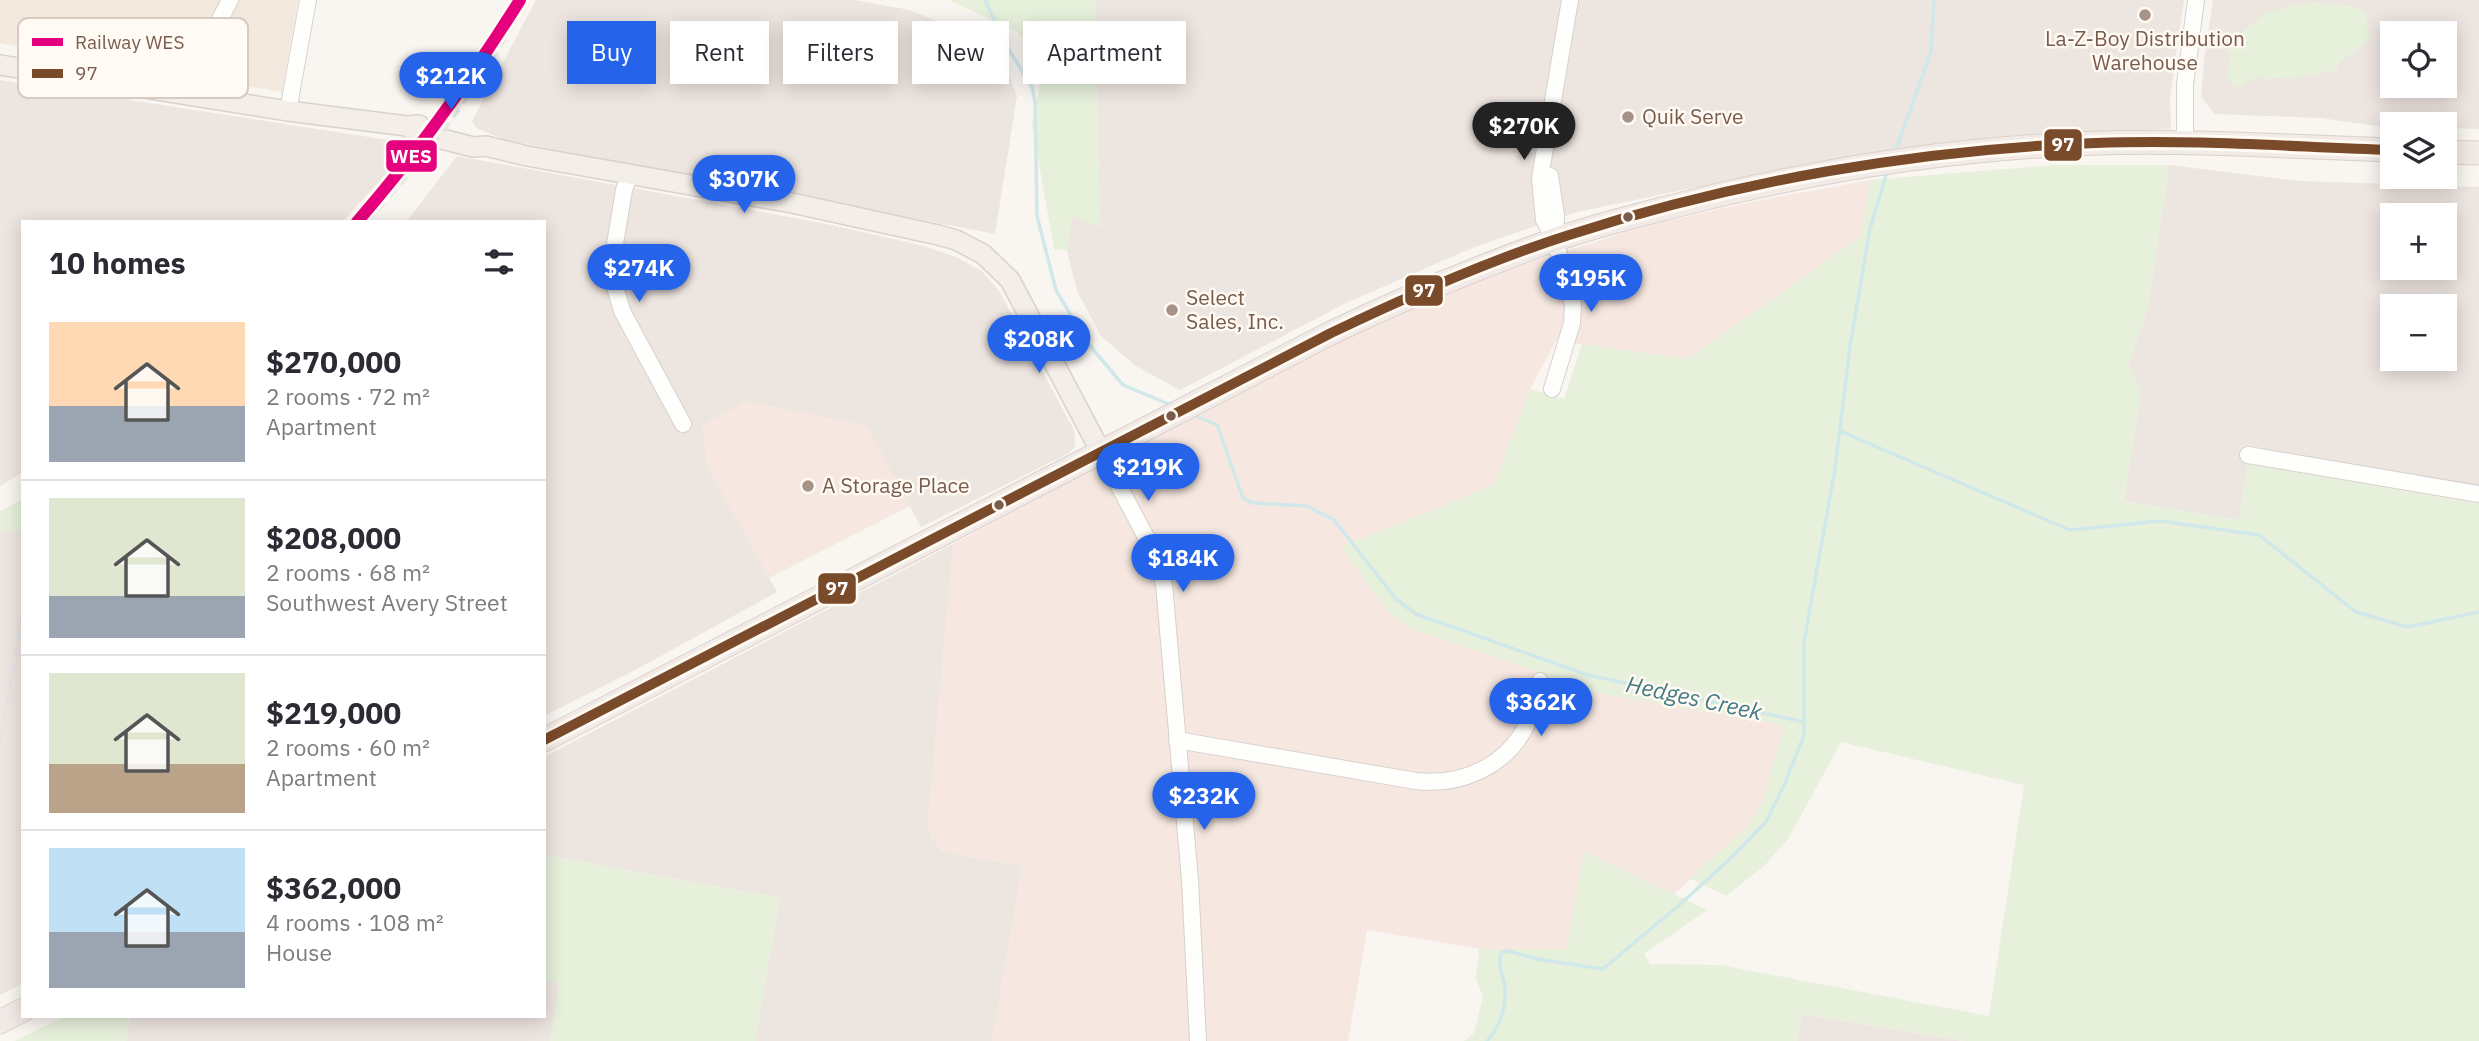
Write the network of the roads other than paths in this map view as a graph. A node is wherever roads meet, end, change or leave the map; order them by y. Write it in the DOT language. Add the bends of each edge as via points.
graph roads {
  1 [pos="230,0"];
  2 [pos="308,0"];
  3 [pos="1570,0"];
  4 [pos="2196,0"];
  5 [pos="221,18"];
  6 [pos="0,65"];
  7 [pos="18,68"];
  8 [pos="207,98"];
  9 [pos="288,111"];
  10 [pos="2185,142"];
  11 [pos="2380,150"];
  12 [pos="2457,152"];
  13 [pos="2479,153"];
  14 [pos="630,174"];
  15 [pos="1555,240"];
  16 [pos="1552,389"];
  17 [pos="683,424"];
  18 [pos="1101,452"];
  19 [pos="2248,455"];
  20 [pos="2479,494"];
  21 [pos="1540,681"];
  22 [pos="546,739"];
  23 [pos="1177,740"];
  24 [pos="21,1011"];
  25 [pos="0,1022"];
  26 [pos="1198,1041"];
  1 -- 5 [label="street"];
  2 -- 9 [label="street"];
  3 -- 15 [label="street" via="1540,190 1544,220"];
  4 -- 10 [label="street" via="2185,85"];
  6 -- 7 [label="main road"];
  8 -- 9 [label="main road"];
  9 -- 14 [label="main road" via="416,124 486,146"];
  10 -- 11 [label="highway"];
  10 -- 15 [label="highway" via="2010,149 1860,166 1734,190"];
  12 -- 13 [label="highway"];
  14 -- 17 [label="street" via="612,279 622,311"];
  14 -- 18 [label="main road" via="917,230 956,240 983,254 1017,291"];
  15 -- 16 [label="street" via="1573,312"];
  15 -- 18 [label="highway" via="1367,315"];
  18 -- 22 [label="highway"];
  18 -- 23 [label="street" via="1161,574"];
  19 -- 20 [label="street"];
  21 -- 23 [label="street" via="1519,739 1492,765 1459,779 1430,782"];
  23 -- 26 [label="street"];
  24 -- 25 [label="highway"];
}
